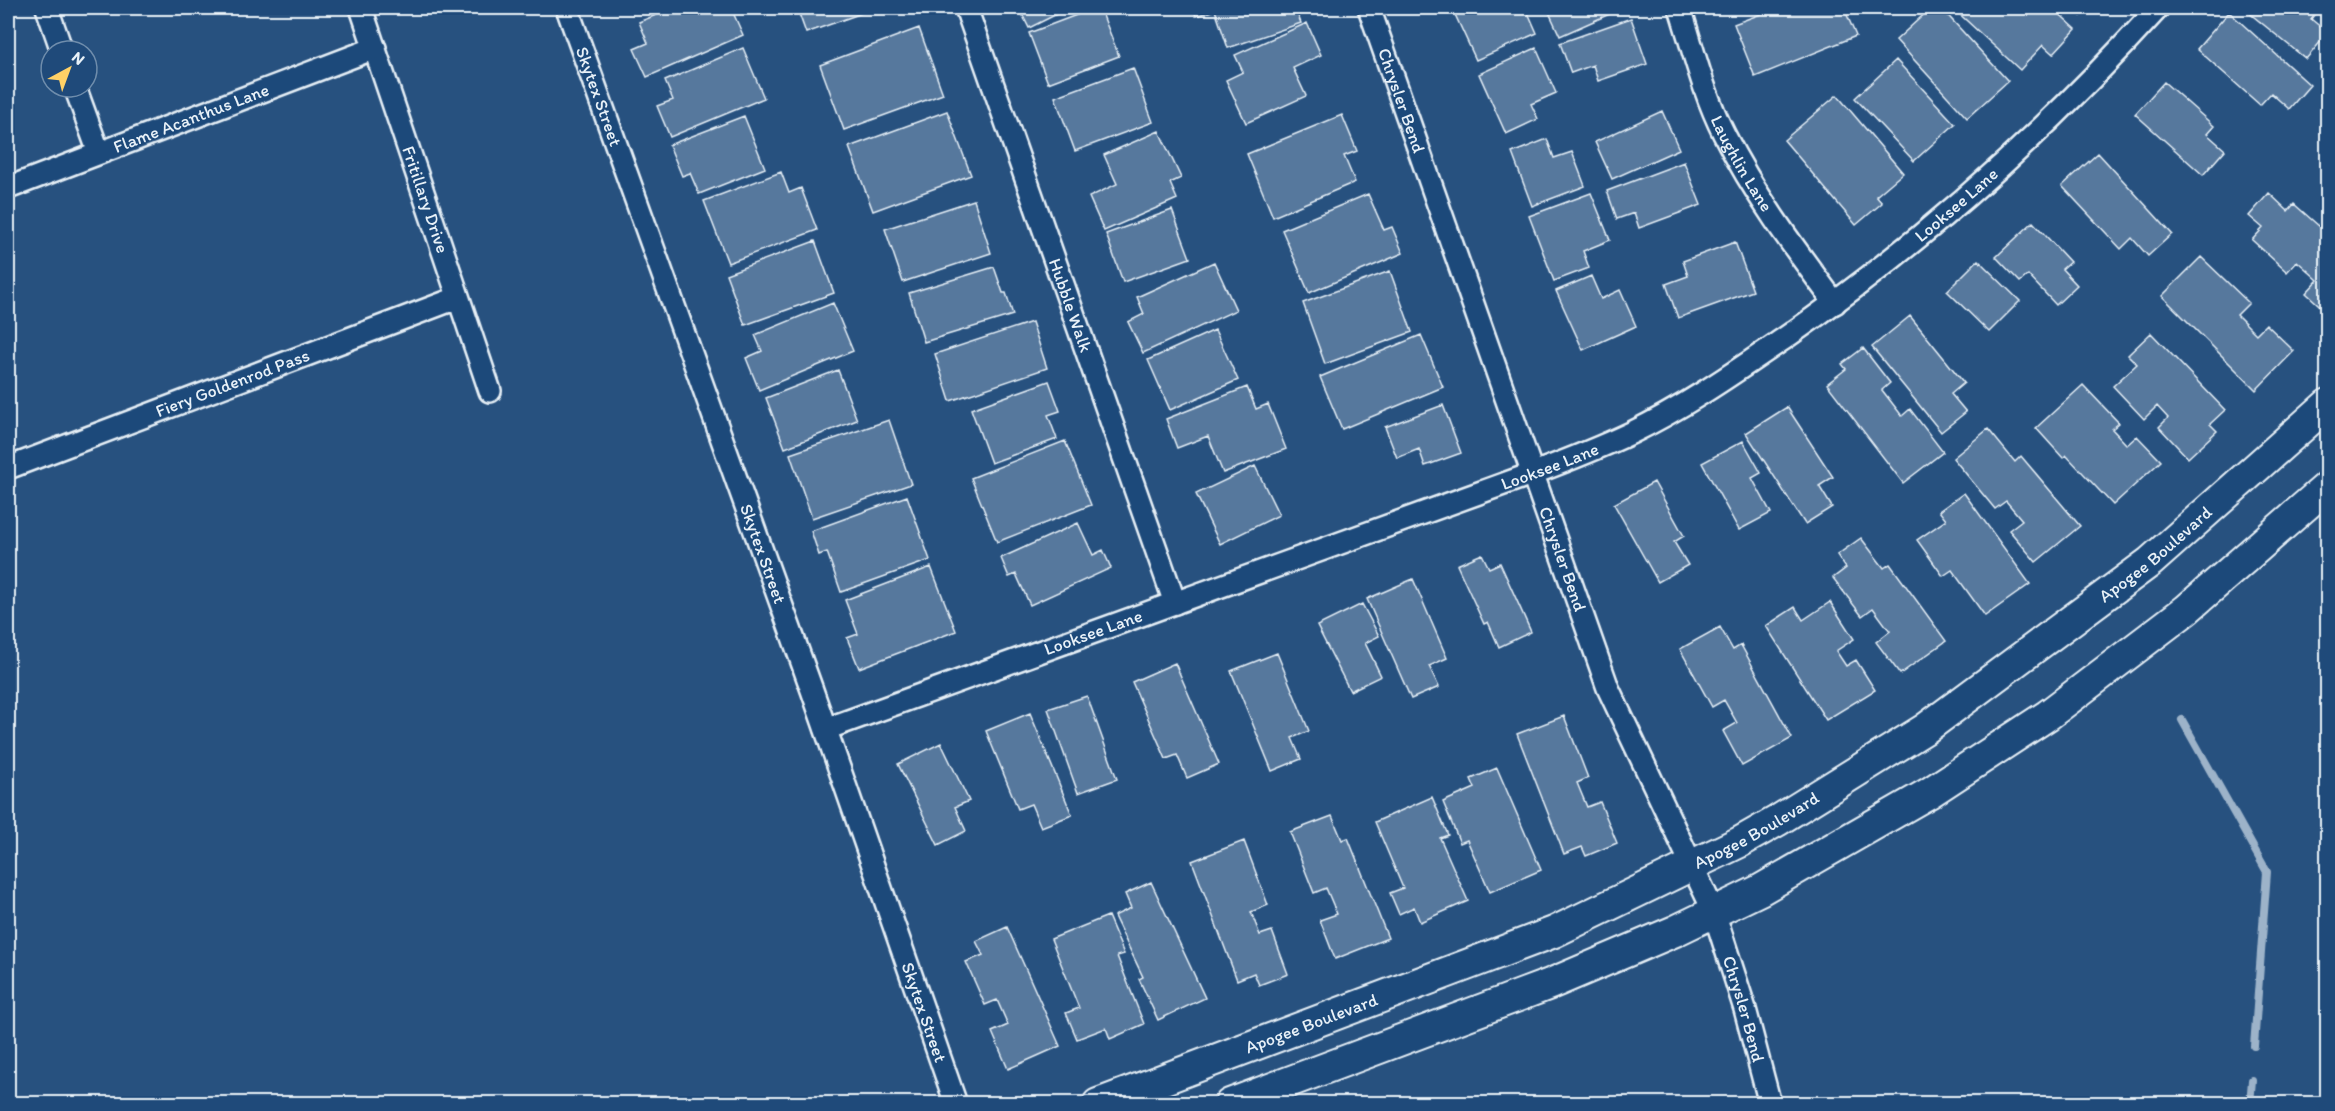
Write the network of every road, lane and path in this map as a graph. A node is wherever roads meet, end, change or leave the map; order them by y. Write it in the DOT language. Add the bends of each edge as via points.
graph roads {
  1 [pos="47,8"];
  2 [pos="361,8"];
  3 [pos="567,8"];
  4 [pos="966,8"];
  5 [pos="1369,8"];
  6 [pos="1680,8"];
  7 [pos="2158,8"];
  8 [pos="58,39"];
  9 [pos="375,48"];
  10 [pos="79,99"];
  11 [pos="99,153"];
  12 [pos="8,188"];
  13 [pos="457,298"];
  14 [pos="1835,303"];
  15 [pos="490,391"];
  16 [pos="2328,404"];
  17 [pos="8,468"];
  18 [pos="1534,473"];
  19 [pos="2328,486"];
  20 [pos="1175,603"];
  21 [pos="825,729"];
  22 [pos="1693,864"];
  23 [pos="1714,912"];
  24 [pos="956,1104"];
  25 [pos="1098,1104"];
  26 [pos="1230,1104"];
  27 [pos="1770,1104"];
  1 -- 8 [label="street"];
  2 -- 9 [label="street, Fritillary Drive"];
  3 -- 21 [label="street, Skytex Street"];
  4 -- 20 [label="street, Hubble Walk"];
  5 -- 18 [label="street, Chrysler Bend"];
  6 -- 14 [label="street, Laughlin Lane" via="1723,132 1752,186"];
  7 -- 14 [label="street, Looksee Lane" via="2027,143 1935,226"];
  9 -- 11 [label="street, Flame Acanthus Lane"];
  9 -- 13 [label="street, Fritillary Drive"];
  10 -- 11 [label="street"];
  11 -- 12 [label="street, Flame Acanthus Lane"];
  13 -- 15 [label="street, Fritillary Drive"];
  13 -- 17 [label="street, Fiery Goldenrod Pass"];
  14 -- 18 [label="street, Looksee Lane" via="1696,398 1631,433"];
  16 -- 22 [label="street, Apogee Boulevard" via="2150,562 1925,729 1777,821"];
  18 -- 20 [label="street, Looksee Lane"];
  18 -- 22 [label="street, Chrysler Bend" via="1608,688"];
  19 -- 23 [label="street" via="2186,610 2048,714 1929,793 1760,890"];
  20 -- 21 [label="street, Looksee Lane"];
  21 -- 24 [label="street, Skytex Street"];
  22 -- 23 [label="street, Chrysler Bend"];
  22 -- 25 [label="street, Apogee Boulevard" via="1554,932"];
  23 -- 26 [label="street" via="1536,990"];
  23 -- 27 [label="street, Chrysler Bend"];
}
